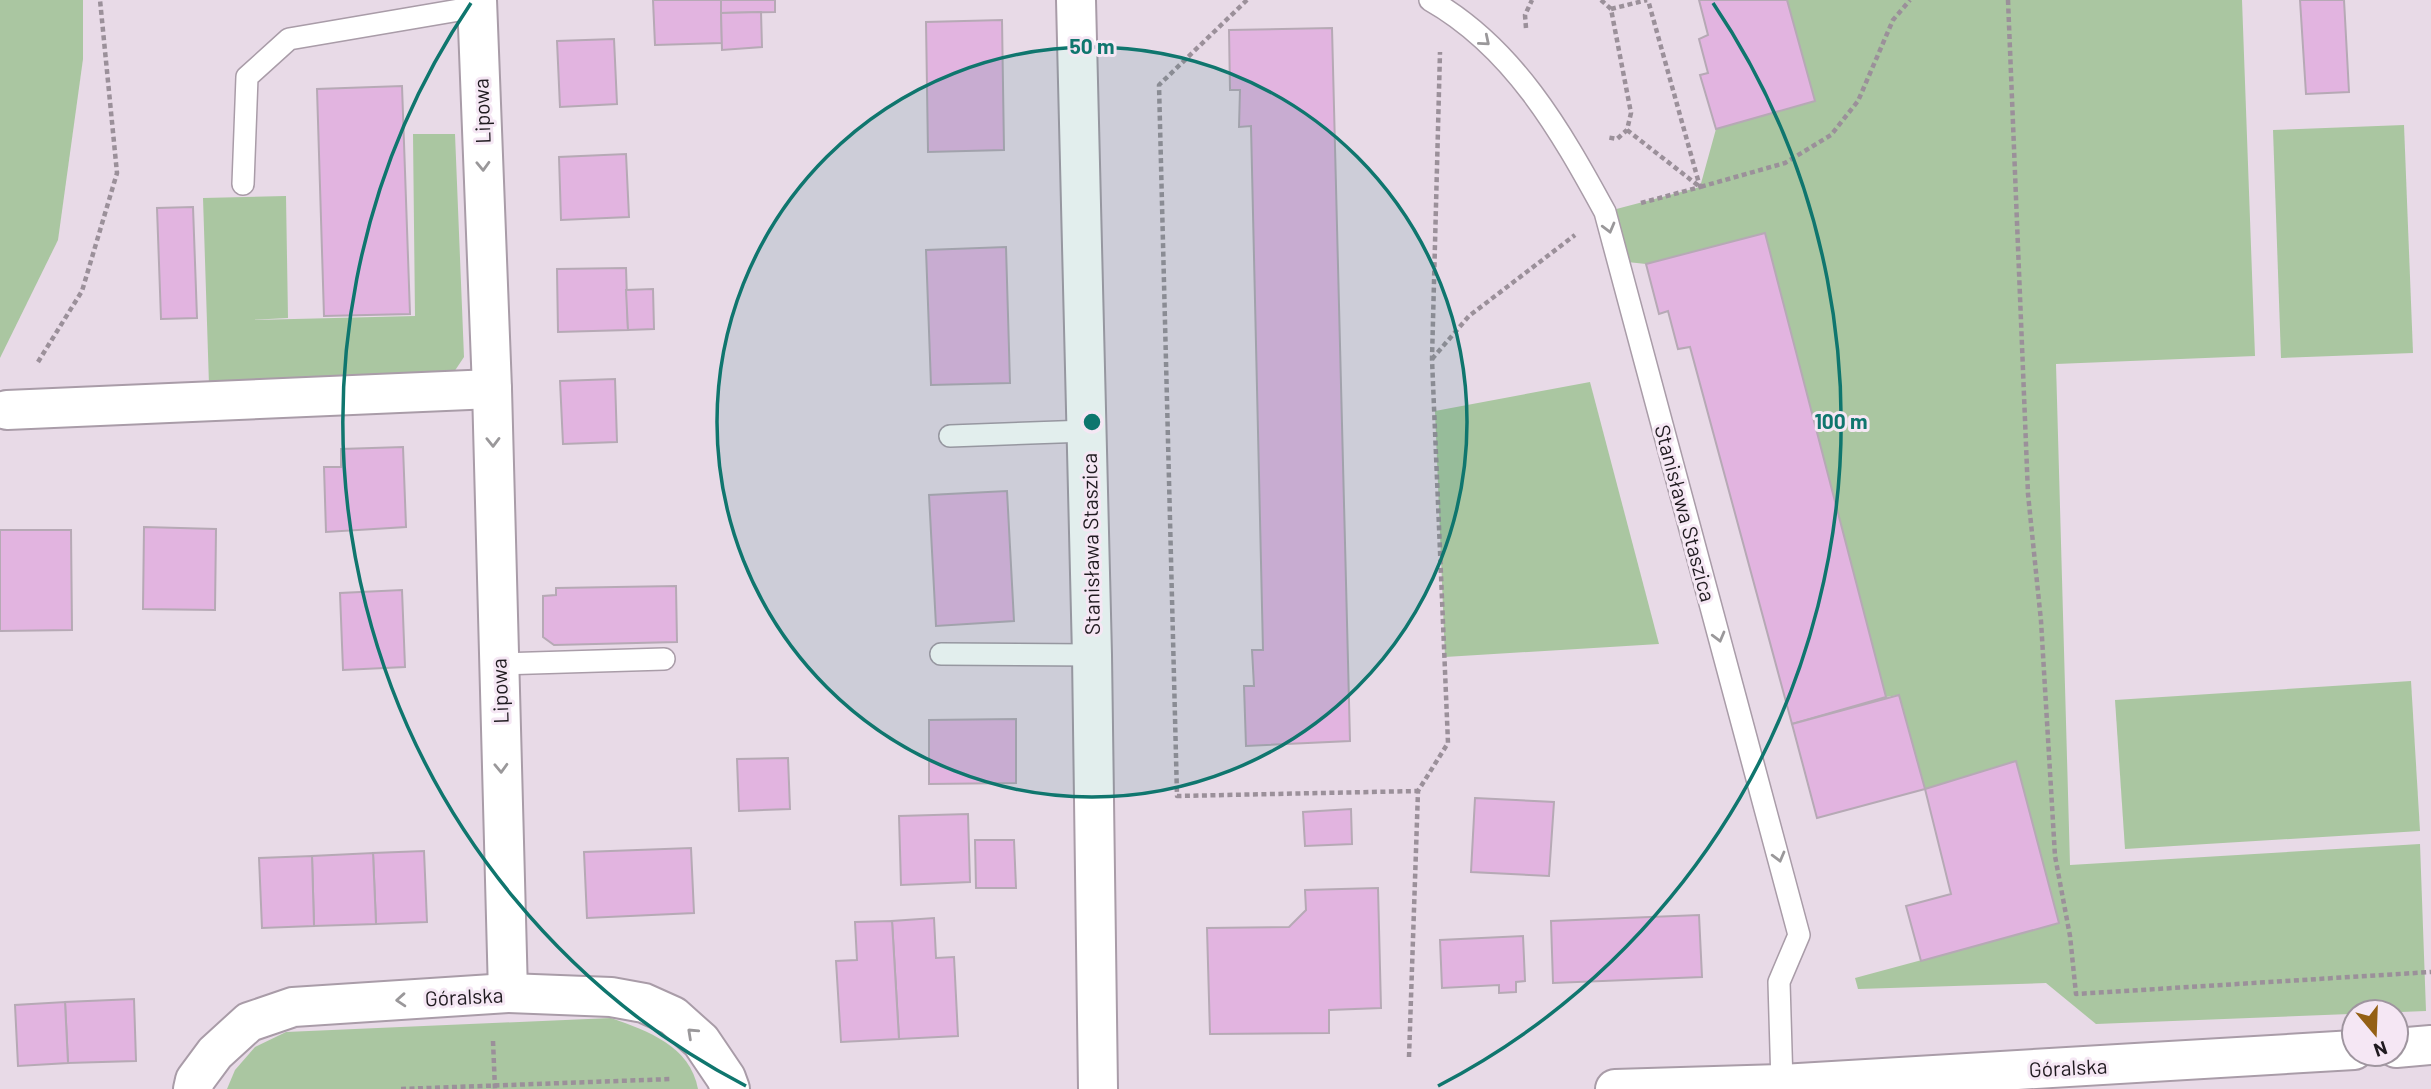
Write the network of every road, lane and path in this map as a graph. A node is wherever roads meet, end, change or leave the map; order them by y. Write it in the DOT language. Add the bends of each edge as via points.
graph roads {
  1 [pos="100,0"];
  2 [pos="1076,0"];
  3 [pos="1247,0"];
  4 [pos="1524,0"];
  5 [pos="1601,0"];
  6 [pos="1648,0"];
  7 [pos="1910,0"];
  8 [pos="2008,0"];
  9 [pos="1436,3"];
  10 [pos="477,4"];
  11 [pos="1528,7"];
  12 [pos="1611,9"];
  13 [pos="243,184"];
  14 [pos="1700,187"];
  15 [pos="1605,212"];
  16 [pos="1433,359"];
  17 [pos="492,389"];
  18 [pos="7,410"];
  19 [pos="1087,431"];
  20 [pos="950,436"];
  21 [pos="941,654"];
  22 [pos="1092,655"];
  23 [pos="664,659"];
  24 [pos="499,664"];
  25 [pos="1419,790"];
  26 [pos="2431,972"];
  27 [pos="508,993"];
  28 [pos="2431,1045"];
  29 [pos="2410,1047"];
  30 [pos="2340,1051"];
  31 [pos="1409,1057"];
  32 [pos="728,1083"];
  33 [pos="1782,1087"];
  34 [pos="193,1089"];
  35 [pos="401,1089"];
  36 [pos="1098,1089"];
  37 [pos="1615,1089"];
  1 -- 18 [label="path" via="117,173 82,291"];
  2 -- 19 [label="street, Stanisława Staszica"];
  3 -- 25 [label="path" via="1159,85 1177,796"];
  4 -- 11 [label="path"];
  5 -- 12 [label="path"];
  6 -- 12 [label="path"];
  6 -- 14 [label="path"];
  7 -- 14 [label="path" via="1893,20 1858,101 1831,135 1785,163"];
  8 -- 26 [label="path" via="2028,494 2041,621 2055,856 2076,994"];
  9 -- 15 [label="lane, Stanisława Staszica, one-way" via="1504,57 1555,122"];
  9 -- 16 [label="path"];
  10 -- 13 [label="lane" via="289,39 247,77"];
  10 -- 17 [label="street, Lipowa, one-way"];
  12 -- 14 [label="path" via="1631,113 1627,130"];
  14 -- 15 [label="path"];
  15 -- 16 [label="path" via="1469,316"];
  15 -- 33 [label="lane, Stanisława Staszica, one-way" via="1799,934 1779,982"];
  16 -- 25 [label="path" via="1448,743"];
  17 -- 18 [label="street"];
  17 -- 24 [label="street, Lipowa, one-way"];
  19 -- 20 [label="lane"];
  19 -- 22 [label="street, Stanisława Staszica"];
  21 -- 22 [label="lane"];
  22 -- 36 [label="street, Stanisława Staszica"];
  23 -- 24 [label="lane"];
  24 -- 27 [label="street, Lipowa, one-way"];
  25 -- 31 [label="path"];
  32 -- 27 [label="street, Góralska, one-way" via="701,1041 673,1016 644,1003 611,997"];
  27 -- 34 [label="street, Góralska, one-way" via="293,1007 249,1022 215,1053"];
  28 -- 29 [label="street"];
  30 -- 33 [label="street, Góralska"];
  32 -- 35 [label="path"];
  33 -- 37 [label="street, Góralska"];
}
